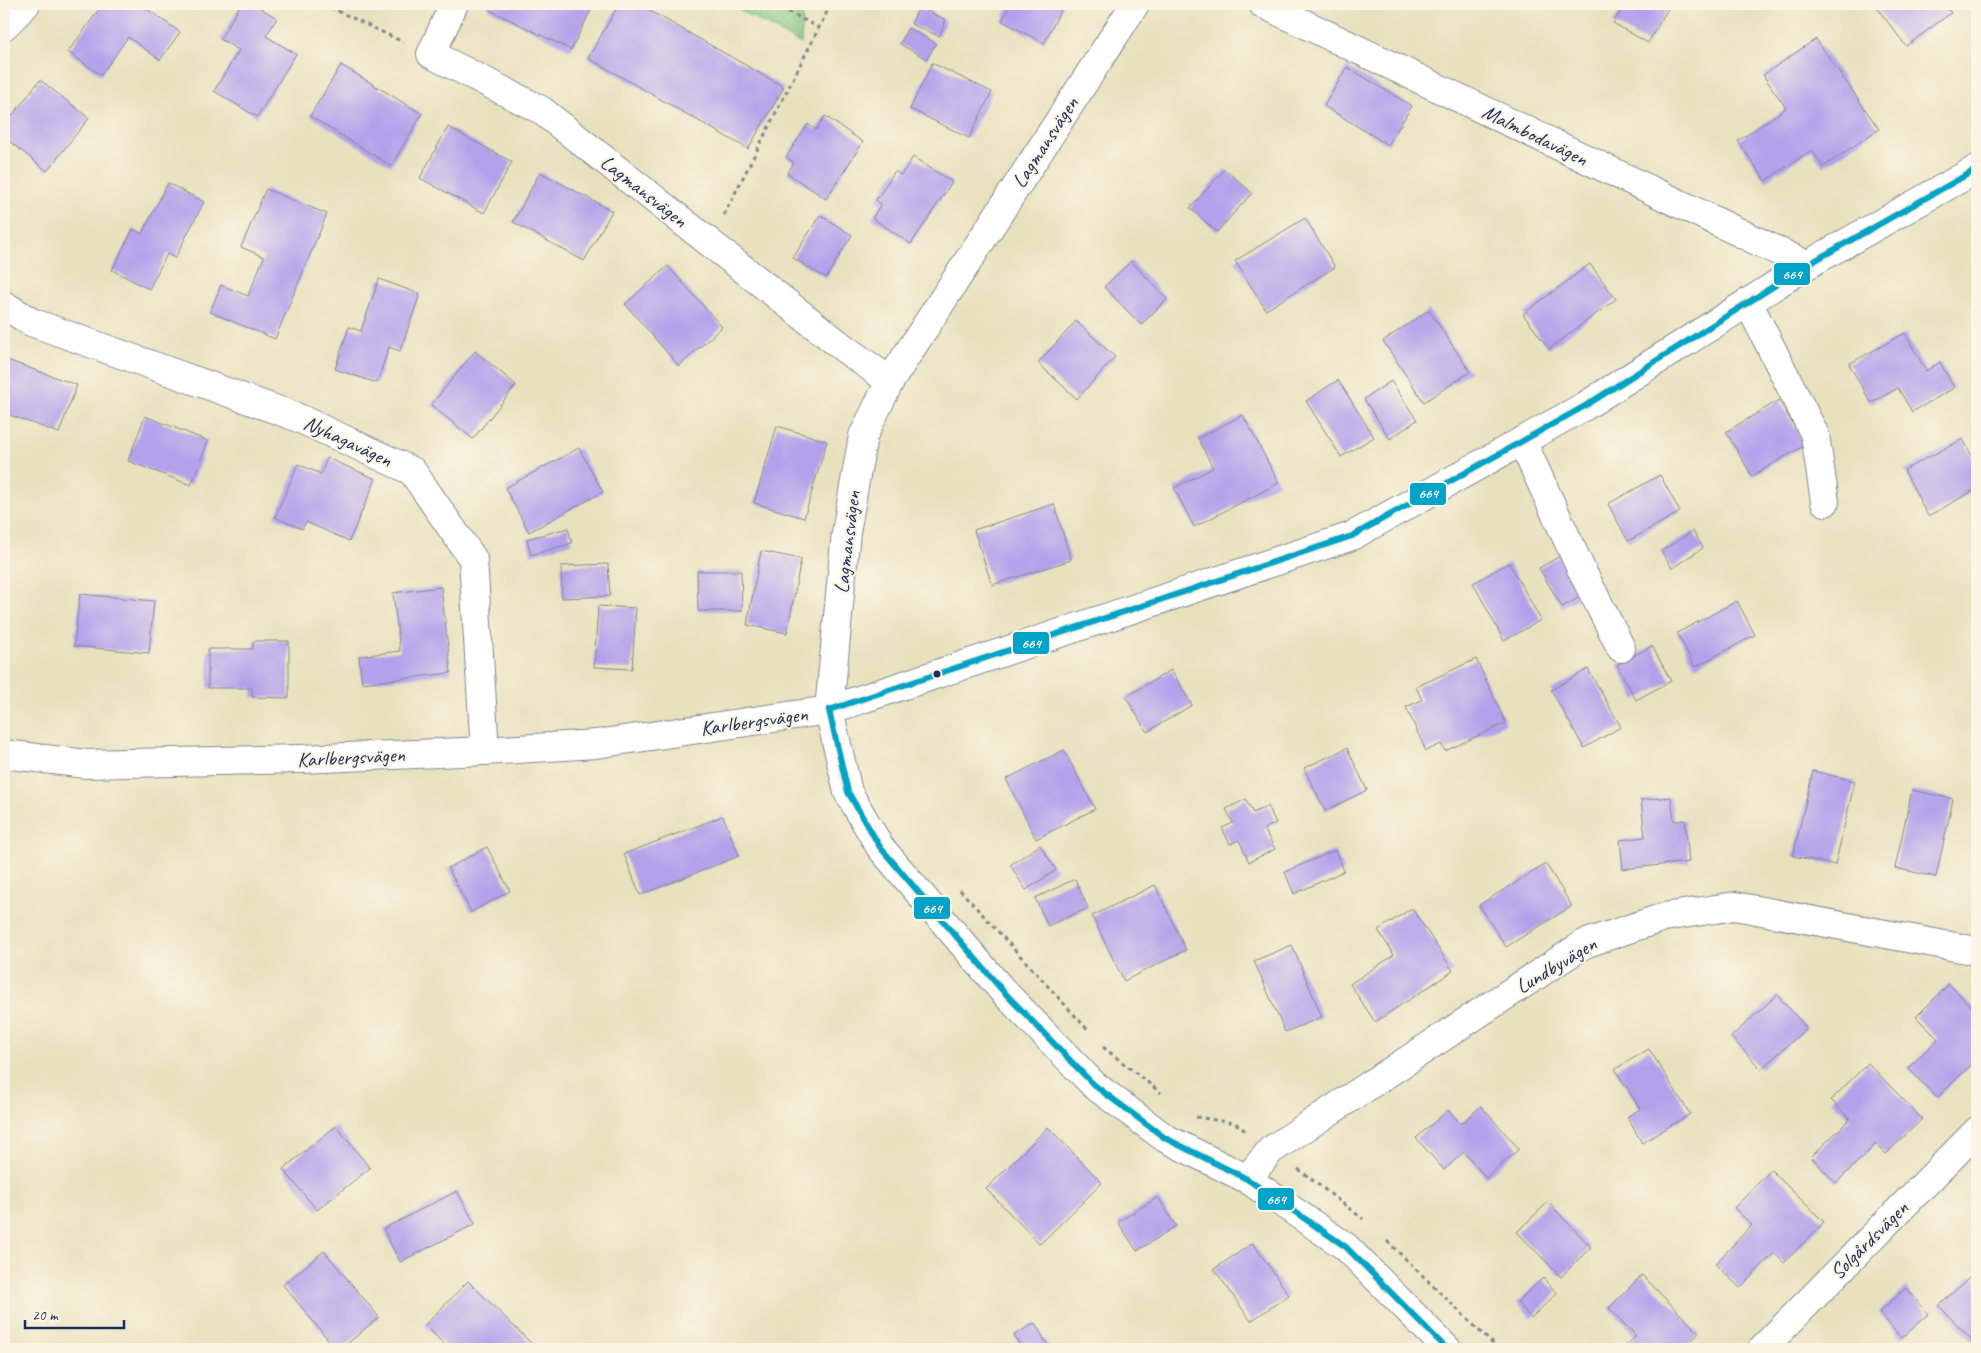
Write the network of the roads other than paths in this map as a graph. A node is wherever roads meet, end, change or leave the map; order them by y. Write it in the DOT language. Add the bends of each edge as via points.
graph roads {
  1 [pos="26,4"];
  2 [pos="454,4"];
  3 [pos="1135,4"];
  4 [pos="1263,4"];
  5 [pos="4,26"];
  6 [pos="1977,169"];
  7 [pos="1807,265"];
  8 [pos="1748,302"];
  9 [pos="4,305"];
  10 [pos="890,381"];
  11 [pos="1522,441"];
  12 [pos="1825,502"];
  13 [pos="1622,648"];
  14 [pos="829,710"];
  15 [pos="485,751"];
  16 [pos="4,754"];
  17 [pos="1977,951"];
  18 [pos="1977,1131"];
  19 [pos="1247,1179"];
  20 [pos="1447,1349"];
  21 [pos="1762,1349"];
  1 -- 5 [label="street"];
  2 -- 10 [label="street, Lagmansvägen" via="430,54 541,110"];
  3 -- 10 [label="street, Lagmansvägen"];
  4 -- 7 [label="street, Malmbodavägen"];
  6 -- 7 [label="street, Karlbergsvägen"];
  7 -- 8 [label="street, Karlbergsvägen"];
  8 -- 11 [label="street, Karlbergsvägen" via="1585,406"];
  8 -- 12 [label="street" via="1815,435"];
  9 -- 15 [label="street, Nyhagavägen" via="31,322 294,416 412,471 474,559"];
  10 -- 14 [label="street, Lagmansvägen" via="863,436 846,532"];
  11 -- 13 [label="street" via="1581,569"];
  11 -- 14 [label="street, Karlbergsvägen" via="1352,536"];
  14 -- 15 [label="street, Karlbergsvägen" via="596,744"];
  14 -- 19 [label="street, Lagmansvägen" via="848,792 880,847 1002,990 1094,1085 1165,1138"];
  15 -- 16 [label="street, Karlbergsvägen" via="300,760 86,764"];
  17 -- 19 [label="street, Lundbyvägen" via="1734,906 1664,917 1584,944 1271,1150"];
  18 -- 21 [label="street, Solgårdsvägen"];
  19 -- 20 [label="street, Lagmansvägen" via="1346,1248"];
}
